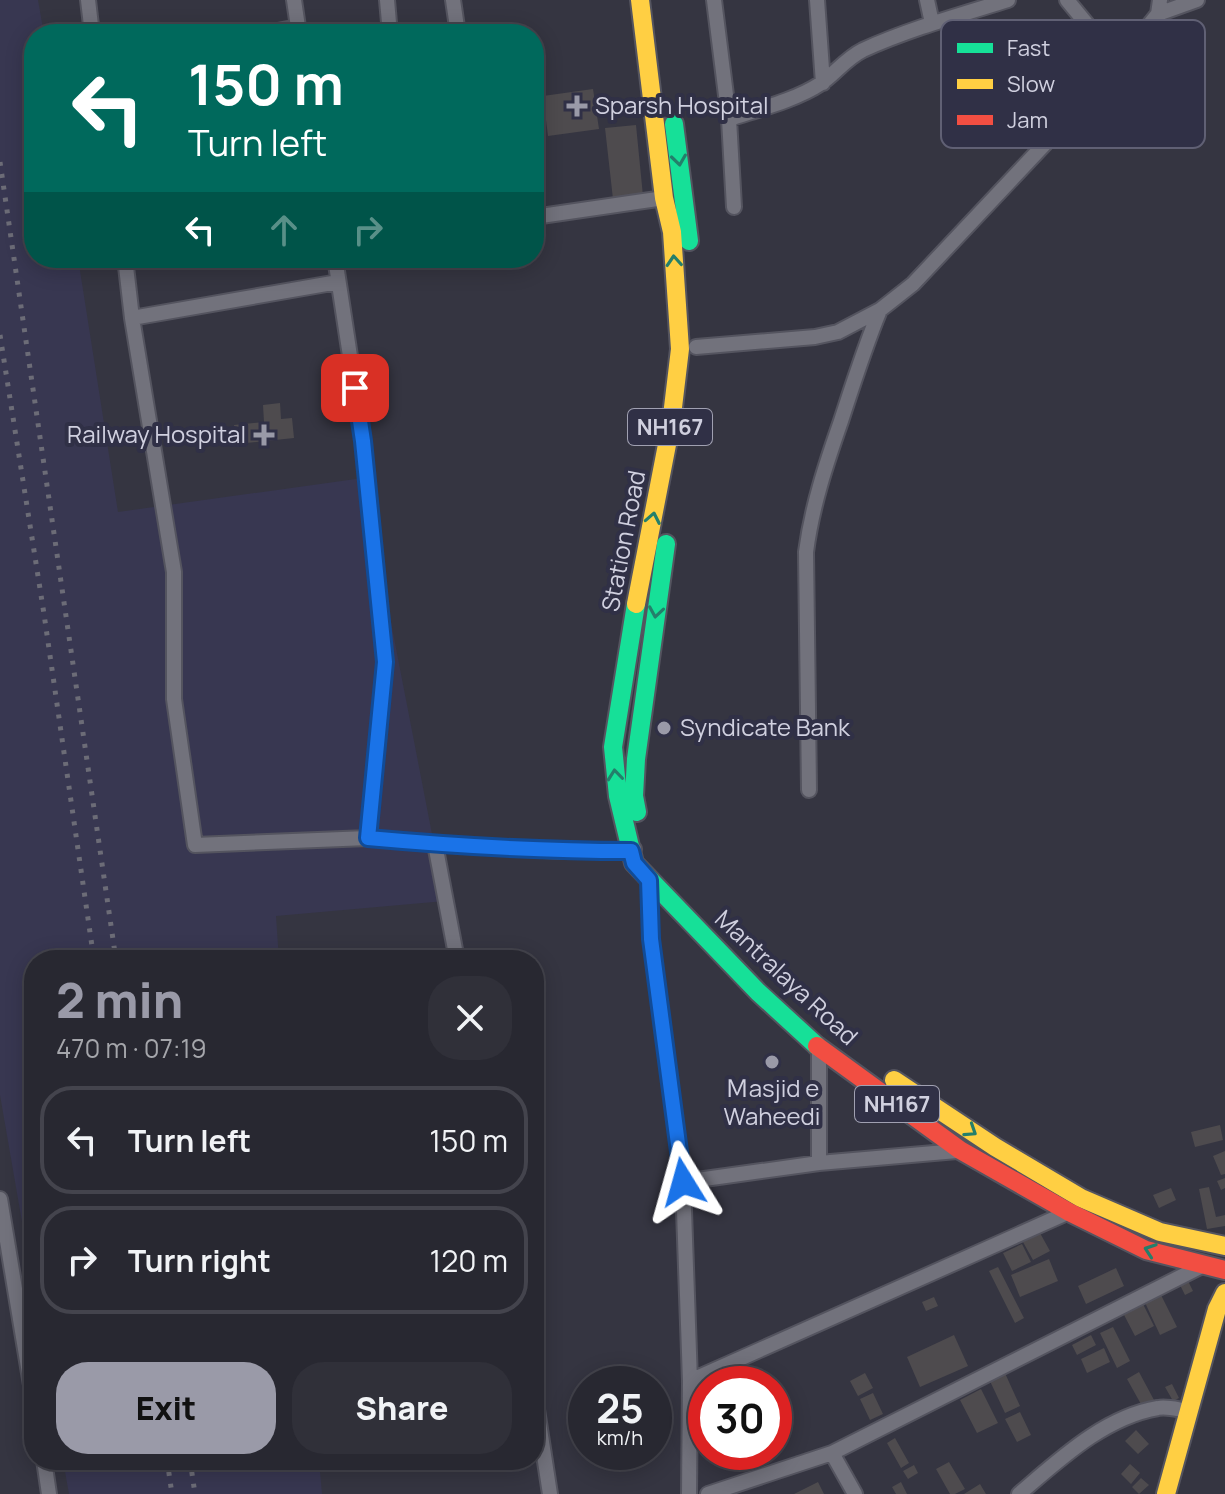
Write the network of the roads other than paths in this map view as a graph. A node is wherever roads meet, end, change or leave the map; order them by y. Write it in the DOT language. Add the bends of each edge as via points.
graph roads {
  1 [pos="88,0"];
  2 [pos="294,0"];
  3 [pos="387,0"];
  4 [pos="453,0"];
  5 [pos="640,0"];
  6 [pos="657,0"];
  7 [pos="714,0"];
  8 [pos="817,0"];
  9 [pos="927,0"];
  10 [pos="1008,0"];
  11 [pos="1067,0"];
  12 [pos="1197,0"];
  13 [pos="1159,7"];
  14 [pos="941,20"];
  15 [pos="942,20"];
  16 [pos="1084,20"];
  17 [pos="932,23"];
  18 [pos="91,24"];
  19 [pos="298,24"];
  20 [pos="389,24"];
  21 [pos="457,24"];
  22 [pos="665,62"];
  23 [pos="823,83"];
  24 [pos="672,109"];
  25 [pos="729,119"];
  26 [pos="1041,148"];
  27 [pos="664,198"];
  28 [pos="734,207"];
  29 [pos="544,216"];
  30 [pos="126,268"];
  31 [pos="336,268"];
  32 [pos="338,282"];
  33 [pos="880,310"];
  34 [pos="132,318"];
  35 [pos="696,347"];
  36 [pos="809,790"];
  37 [pos="368,838"];
  38 [pos="435,844"];
  39 [pos="636,847"];
  40 [pos="649,880"];
  41 [pos="455,950"];
  42 [pos="819,1048"];
  43 [pos="960,1150"];
  44 [pos="819,1163"];
  45 [pos="683,1182"];
  46 [pos="0,1199"];
  47 [pos="1069,1212"];
  48 [pos="1225,1246"];
  49 [pos="1205,1265"];
  50 [pos="1225,1270"];
  51 [pos="1225,1293"];
  52 [pos="24,1343"];
  53 [pos="689,1366"];
  54 [pos="724,1366"];
  55 [pos="1189,1411"];
  56 [pos="832,1453"];
  57 [pos="544,1455"];
  58 [pos="45,1470"];
  59 [pos="689,1470"];
  60 [pos="49,1494"];
  61 [pos="550,1494"];
  62 [pos="689,1494"];
  63 [pos="708,1494"];
  64 [pos="855,1494"];
  65 [pos="1019,1494"];
  66 [pos="1166,1494"];
  1 -- 18 [label="street"];
  2 -- 19 [label="street"];
  3 -- 20 [label="street"];
  4 -- 21 [label="street"];
  5 -- 27 [label="main road, Station Road / NH167"];
  6 -- 22 [label="main road"];
  7 -- 25 [label="street"];
  8 -- 23 [label="street"];
  9 -- 17 [label="street"];
  10 -- 15 [label="street"];
  11 -- 16 [label="street"];
  12 -- 13 [label="street"];
  14 -- 17 [label="street"];
  17 -- 23 [label="street" via="861,51"];
  23 -- 25 [label="street"];
  24 -- 35 [label="main road, Station Road / NH167, one-way" via="689,228"];
  25 -- 28 [label="street"];
  26 -- 33 [label="street" via="913,284"];
  27 -- 29 [label="street"];
  39 -- 27 [label="main road, Station Road / NH167, one-way" via="618,796 613,747 680,349 672,232"];
  30 -- 34 [label="street"];
  31 -- 32 [label="street"];
  32 -- 34 [label="street"];
  32 -- 37 [label="street" via="363,441 385,662"];
  33 -- 35 [label="street" via="838,332"];
  33 -- 36 [label="street" via="809,523"];
  34 -- 37 [label="street" via="174,572 174,699 195,845"];
  35 -- 39 [label="main road, Station Road / NH167, one-way" via="636,759"];
  37 -- 38 [label="street"];
  38 -- 39 [label="street" via="562,851"];
  38 -- 41 [label="street"];
  39 -- 40 [label="main road, Mantralaya Road / NH167" via="634,863"];
  39 -- 48 [label="main road, Mantralaya Road / NH167, one-way" via="831,1039 1081,1198 1160,1232"];
  40 -- 42 [label="main road, Mantralaya Road / NH167"];
  40 -- 45 [label="street" via="651,939"];
  42 -- 43 [label="main road, Mantralaya Road / NH167"];
  42 -- 44 [label="street"];
  43 -- 44 [label="street"];
  43 -- 47 [label="main road, Mantralaya Road / NH167"];
  44 -- 45 [label="street"];
  45 -- 53 [label="street"];
  46 -- 52 [label="street"];
  49 -- 47 [label="main road, Mantralaya Road / NH167, one-way" via="1146,1250"];
  47 -- 54 [label="street"];
  49 -- 50 [label="main road, Mantralaya Road / NH167"];
  49 -- 56 [label="street"];
  51 -- 55 [label="main road"];
  55 -- 65 [label="street" via="1160,1407 1095,1433"];
  55 -- 66 [label="main road"];
  56 -- 63 [label="street"];
  56 -- 64 [label="street"];
  57 -- 61 [label="street"];
  58 -- 60 [label="street"];
  59 -- 62 [label="street"];
}
